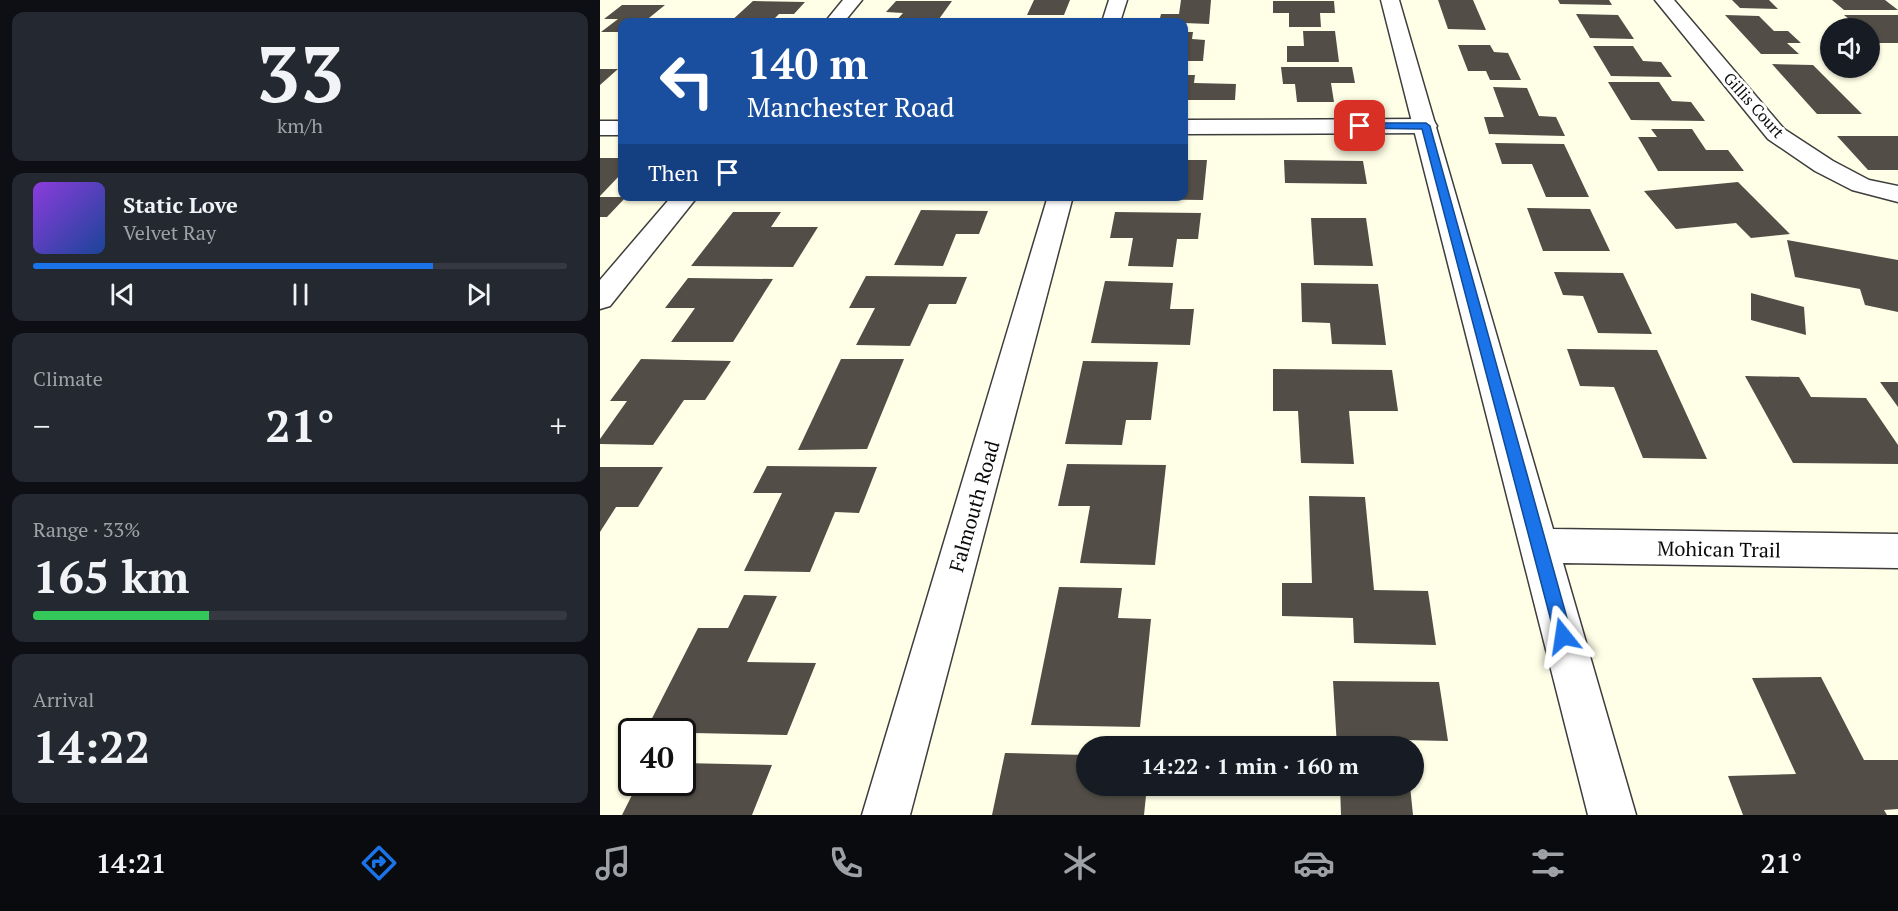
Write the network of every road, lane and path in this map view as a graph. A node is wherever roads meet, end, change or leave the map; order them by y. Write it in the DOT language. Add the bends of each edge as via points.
graph roads {
  1 [pos="853,0"];
  2 [pos="1118,0"];
  3 [pos="1390,0"];
  4 [pos="1665,0"];
  5 [pos="837,18"];
  6 [pos="1113,18"];
  7 [pos="1426,126"];
  8 [pos="1188,127"];
  9 [pos="600,128"];
  10 [pos="618,128"];
  11 [pos="1898,194"];
  12 [pos="682,201"];
  13 [pos="1060,201"];
  14 [pos="600,299"];
  15 [pos="1539,546"];
  16 [pos="1898,551"];
  17 [pos="886,815"];
  18 [pos="1612,815"];
  1 -- 5 [label="street"];
  2 -- 6 [label="street"];
  3 -- 7 [label="street"];
  4 -- 11 [label="street, Gillis Court" via="1776,134 1861,185"];
  7 -- 8 [label="street"];
  7 -- 15 [label="street"];
  9 -- 10 [label="street"];
  12 -- 14 [label="street"];
  13 -- 17 [label="street, Falmouth Road"];
  15 -- 16 [label="street, Mohican Trail"];
  15 -- 18 [label="street"];
}
